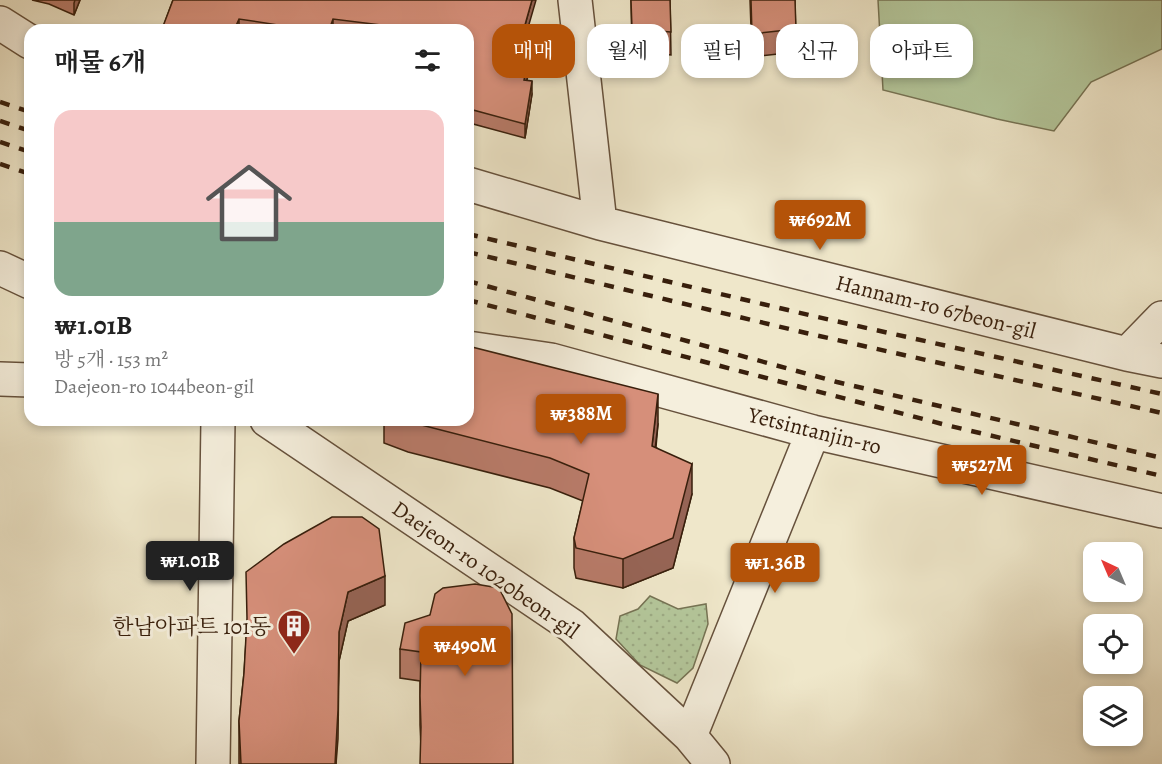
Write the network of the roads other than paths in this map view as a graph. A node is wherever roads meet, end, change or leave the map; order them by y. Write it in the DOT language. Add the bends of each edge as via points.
graph roads {
  1 [pos="574,0"];
  2 [pos="0,23"];
  3 [pos="24,38"];
  4 [pos="474,186"];
  5 [pos="600,223"];
  6 [pos="0,268"];
  7 [pos="24,279"];
  8 [pos="1162,318"];
  9 [pos="474,349"];
  10 [pos="1127,354"];
  11 [pos="1162,361"];
  12 [pos="0,379"];
  13 [pos="24,380"];
  14 [pos="218,426"];
  15 [pos="276,426"];
  16 [pos="813,432"];
  17 [pos="1162,511"];
  18 [pos="690,736"];
  19 [pos="213,764"];
  20 [pos="713,764"];
  1 -- 5 [label="street"];
  2 -- 3 [label="street"];
  4 -- 5 [label="street, Hannam-ro 67beon-gil"];
  5 -- 10 [label="street, Hannam-ro 67beon-gil"];
  6 -- 7 [label="street"];
  8 -- 10 [label="street"];
  9 -- 16 [label="street, Yetsintanjin-ro" via="551,360"];
  10 -- 11 [label="street, Hannam-ro 67beon-gil"];
  12 -- 13 [label="street"];
  14 -- 19 [label="street"];
  15 -- 18 [label="street, Daejeon-ro 1020beon-gil" via="572,626"];
  16 -- 17 [label="street, Yetsintanjin-ro"];
  16 -- 18 [label="street"];
  18 -- 20 [label="street, Daejeon-ro 1020beon-gil"];
}
